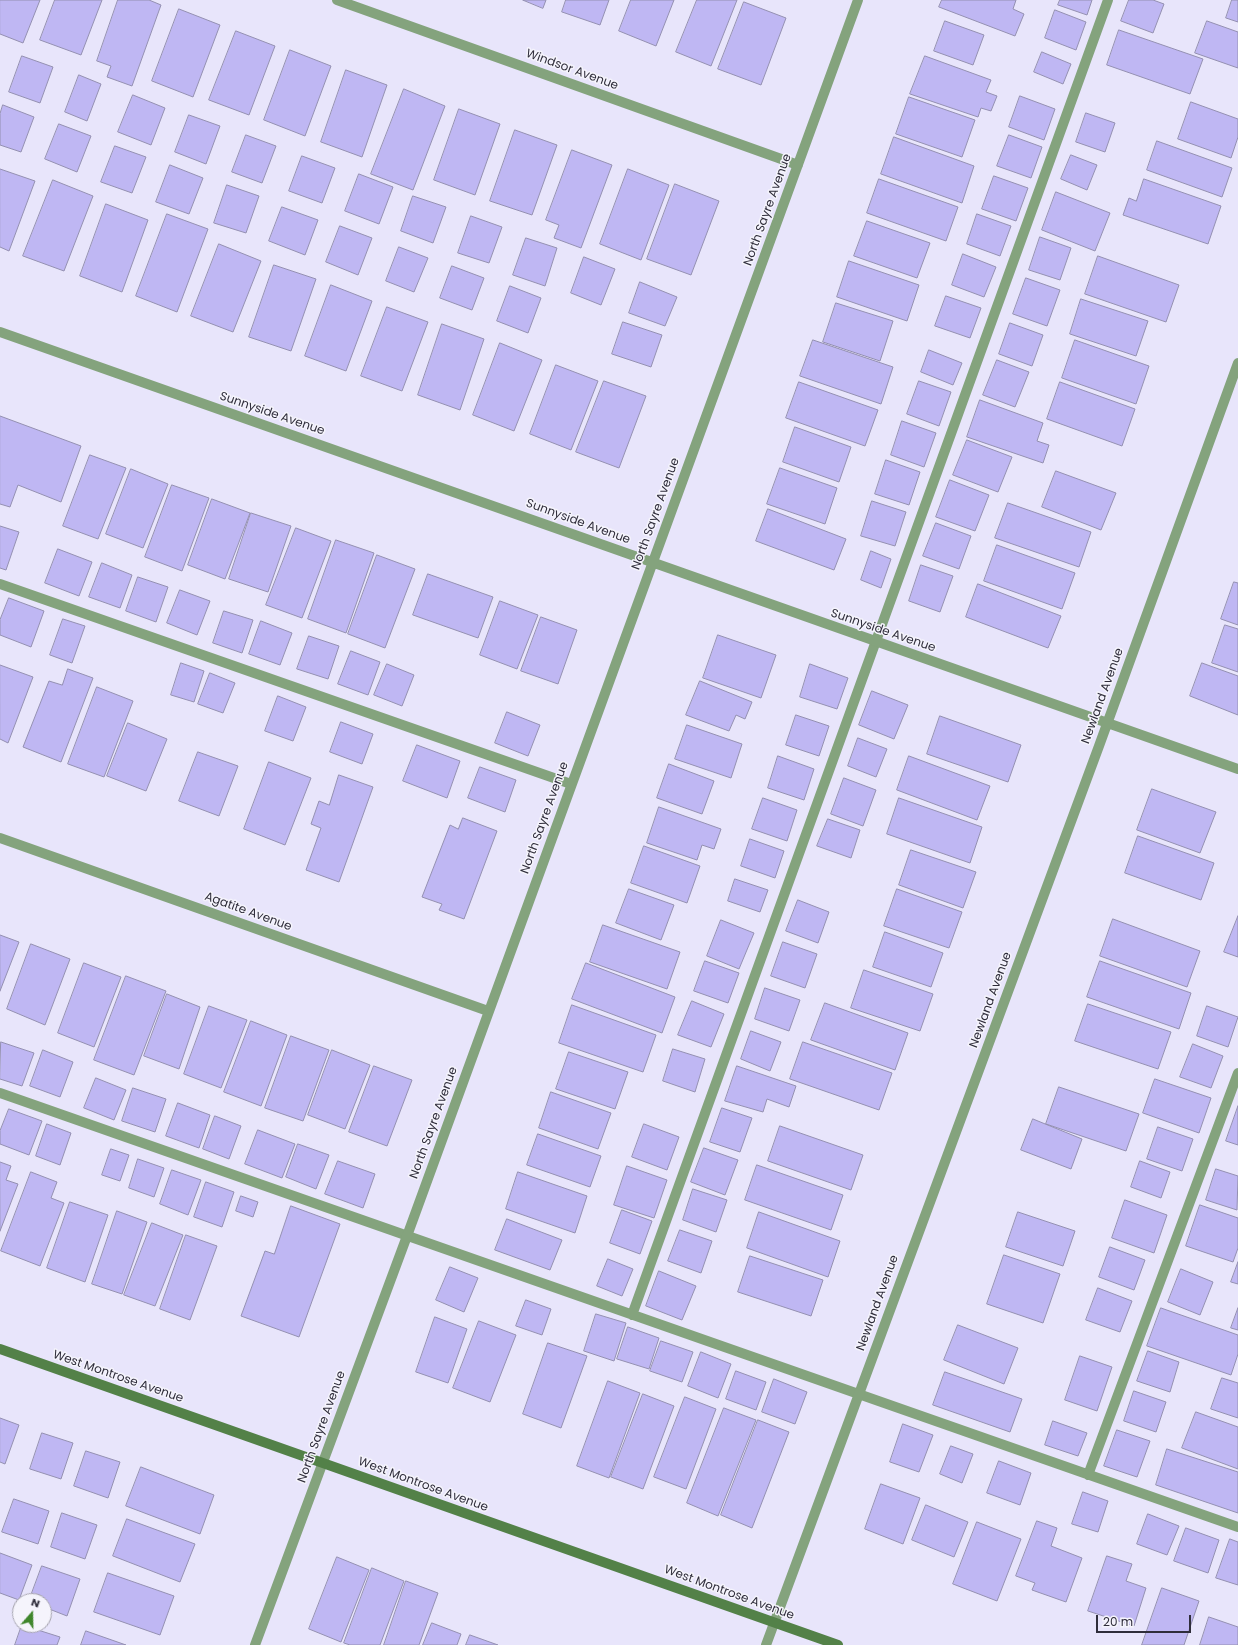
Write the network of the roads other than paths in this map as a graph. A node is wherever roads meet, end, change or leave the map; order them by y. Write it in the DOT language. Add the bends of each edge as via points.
graph roads {
  1 [pos="337,0"];
  2 [pos="858,0"];
  3 [pos="1108,0"];
  4 [pos="798,164"];
  5 [pos="0,332"];
  6 [pos="1238,363"];
  7 [pos="652,563"];
  8 [pos="0,584"];
  9 [pos="876,642"];
  10 [pos="1107,723"];
  11 [pos="1238,769"];
  12 [pos="571,784"];
  13 [pos="0,838"];
  14 [pos="488,1011"];
  15 [pos="1238,1073"];
  16 [pos="0,1093"];
  17 [pos="407,1236"];
  18 [pos="632,1315"];
  19 [pos="0,1349"];
  20 [pos="859,1394"];
  21 [pos="323,1463"];
  22 [pos="1088,1475"];
  23 [pos="1238,1527"];
  24 [pos="774,1623"];
  25 [pos="255,1645"];
  26 [pos="766,1645"];
  27 [pos="838,1645"];
  1 -- 4 [label="street, Windsor Avenue"];
  2 -- 4 [label="street, North Sayre Avenue"];
  3 -- 9 [label="street"];
  4 -- 7 [label="street, North Sayre Avenue"];
  5 -- 7 [label="street, Sunnyside Avenue"];
  6 -- 10 [label="street, Newland Avenue"];
  7 -- 9 [label="street, Sunnyside Avenue"];
  7 -- 12 [label="street, North Sayre Avenue"];
  8 -- 12 [label="street"];
  9 -- 10 [label="street, Sunnyside Avenue"];
  9 -- 18 [label="street"];
  10 -- 11 [label="street, Sunnyside Avenue"];
  10 -- 20 [label="street, Newland Avenue"];
  12 -- 14 [label="street, North Sayre Avenue"];
  13 -- 14 [label="street, Agatite Avenue"];
  14 -- 17 [label="street, North Sayre Avenue"];
  15 -- 22 [label="street"];
  16 -- 17 [label="street"];
  17 -- 18 [label="street"];
  17 -- 21 [label="street, North Sayre Avenue"];
  18 -- 20 [label="street"];
  19 -- 21 [label="street, West Montrose Avenue"];
  20 -- 22 [label="street"];
  20 -- 24 [label="street, Newland Avenue"];
  21 -- 24 [label="street, West Montrose Avenue"];
  21 -- 25 [label="street, North Sayre Avenue"];
  22 -- 23 [label="street"];
  24 -- 26 [label="street, Newland Avenue"];
  24 -- 27 [label="street, West Montrose Avenue"];
}
